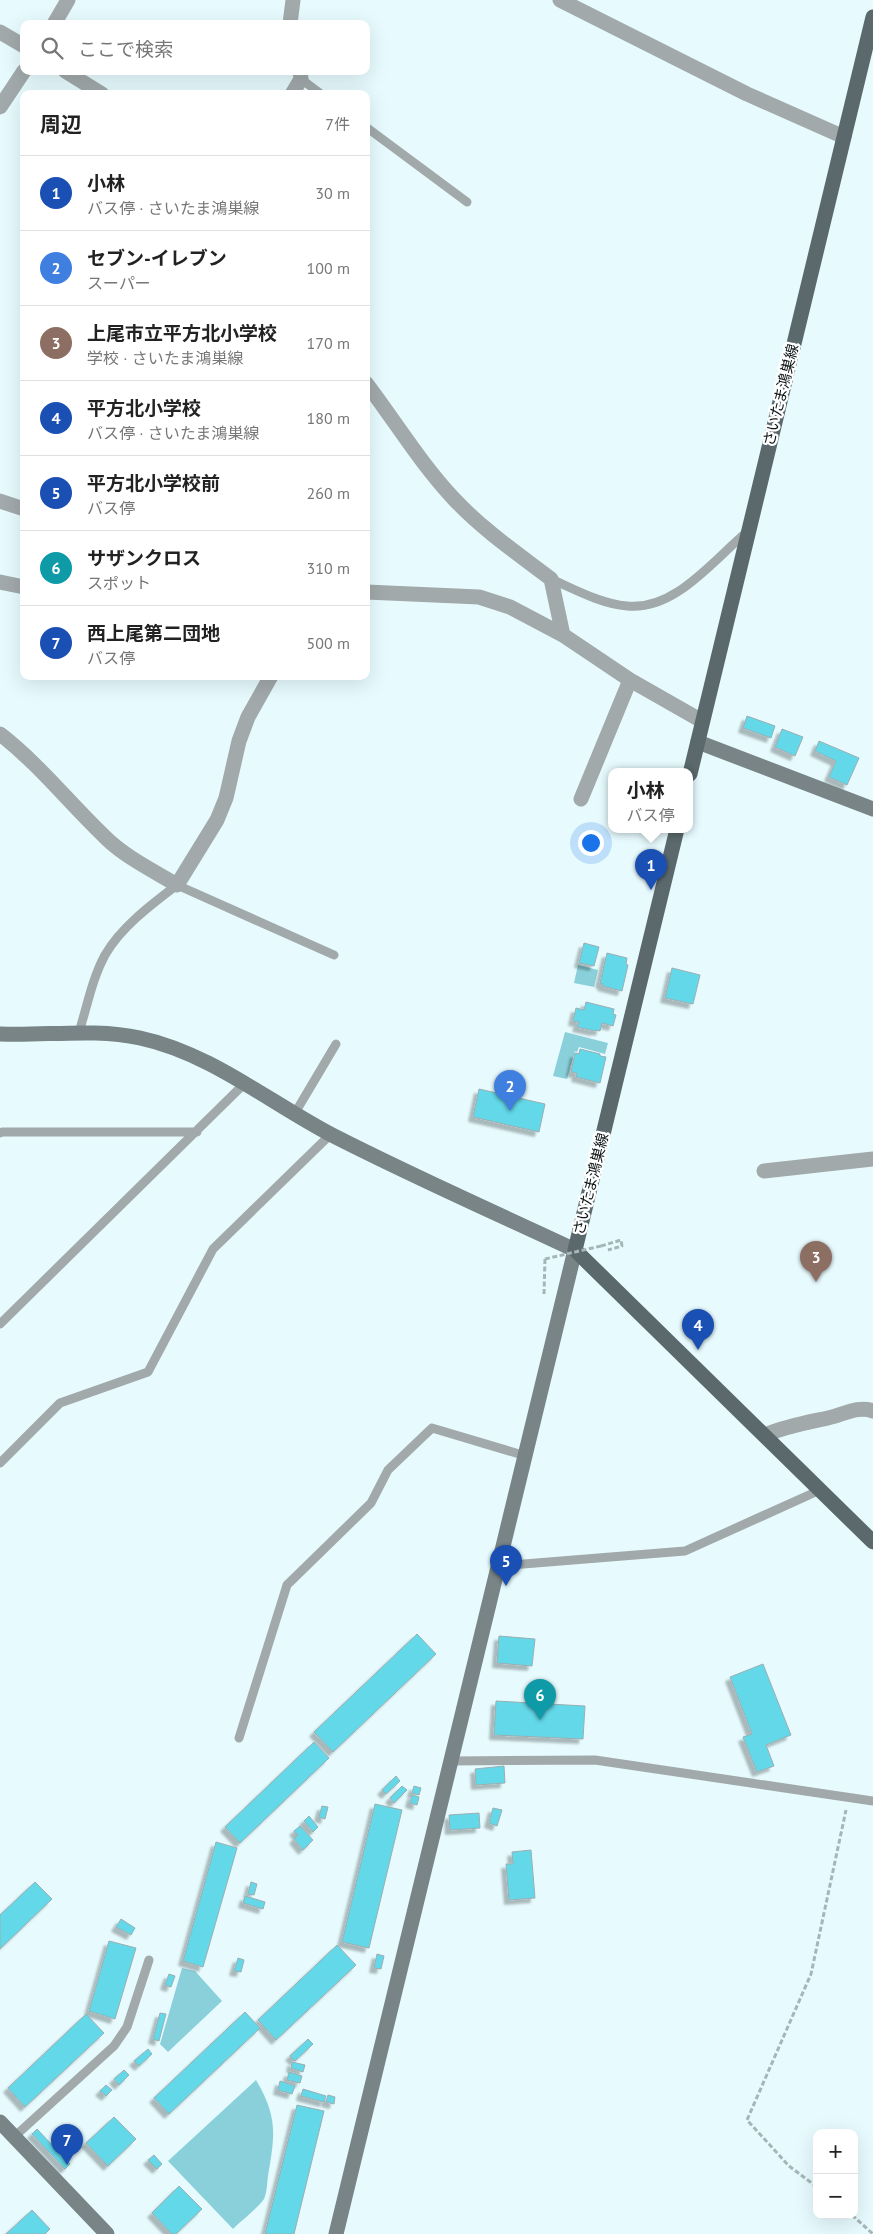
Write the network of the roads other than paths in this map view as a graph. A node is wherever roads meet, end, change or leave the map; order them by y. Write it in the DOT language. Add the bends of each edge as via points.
graph roads {
  1 [pos="68,0"];
  2 [pos="294,0"];
  3 [pos="560,0"];
  4 [pos="873,17"];
  5 [pos="56,20"];
  6 [pos="291,20"];
  7 [pos="0,32"];
  8 [pos="20,44"];
  9 [pos="21,75"];
  10 [pos="71,75"];
  11 [pos="300,75"];
  12 [pos="96,90"];
  13 [pos="294,90"];
  14 [pos="317,90"];
  15 [pos="0,107"];
  16 [pos="370,130"];
  17 [pos="844,137"];
  18 [pos="466,202"];
  19 [pos="370,388"];
  20 [pos="0,501"];
  21 [pos="20,508"];
  22 [pos="747,532"];
  23 [pos="551,579"];
  24 [pos="0,582"];
  25 [pos="20,583"];
  26 [pos="370,592"];
  27 [pos="563,635"];
  28 [pos="269,680"];
  29 [pos="630,680"];
  30 [pos="702,721"];
  31 [pos="0,734"];
  32 [pos="698,742"];
  33 [pos="692,768"];
  34 [pos="581,799"];
  35 [pos="873,809"];
  36 [pos="676,833"];
  37 [pos="178,885"];
  38 [pos="334,955"];
  39 [pos="78,1032"];
  40 [pos="0,1034"];
  41 [pos="336,1044"];
  42 [pos="244,1084"];
  43 [pos="294,1113"];
  44 [pos="197,1132"];
  45 [pos="0,1133"];
  46 [pos="330,1134"];
  47 [pos="873,1159"];
  48 [pos="764,1171"];
  49 [pos="575,1250"];
  50 [pos="0,1324"];
  51 [pos="873,1411"];
  52 [pos="764,1434"];
  53 [pos="526,1456"];
  54 [pos="0,1462"];
  55 [pos="820,1490"];
  56 [pos="873,1542"];
  57 [pos="499,1566"];
  58 [pos="239,1738"];
  59 [pos="451,1762"];
  60 [pos="873,1801"];
  61 [pos="149,1960"];
  62 [pos="0,2122"];
  63 [pos="14,2137"];
  64 [pos="107,2234"];
  65 [pos="336,2234"];
  1 -- 5 [label="street"];
  2 -- 6 [label="street"];
  3 -- 17 [label="street" via="747,94"];
  4 -- 17 [label="main road, さいたま鴻巣線"];
  7 -- 8 [label="street"];
  9 -- 15 [label="street"];
  10 -- 12 [label="street"];
  11 -- 13 [label="street"];
  11 -- 14 [label="lane"];
  16 -- 18 [label="lane"];
  17 -- 22 [label="main road, さいたま鴻巣線"];
  19 -- 23 [label="street" via="454,499"];
  20 -- 21 [label="street"];
  22 -- 23 [label="lane" via="678,592 659,602 626,606"];
  22 -- 30 [label="main road, さいたま鴻巣線"];
  23 -- 27 [label="street"];
  24 -- 25 [label="street"];
  26 -- 27 [label="street" via="479,598 510,607"];
  27 -- 29 [label="street"];
  28 -- 37 [label="street" via="239,741 226,798 217,820"];
  29 -- 30 [label="street"];
  29 -- 34 [label="street"];
  30 -- 32 [label="main road, さいたま鴻巣線"];
  31 -- 37 [label="street" via="34,762 108,840"];
  32 -- 33 [label="main road, さいたま鴻巣線"];
  32 -- 35 [label="street"];
  36 -- 49 [label="main road, さいたま鴻巣線"];
  37 -- 38 [label="lane"];
  37 -- 39 [label="lane" via="136,919 106,954"];
  39 -- 40 [label="street"];
  39 -- 42 [label="street" via="139,1038 170,1046"];
  41 -- 43 [label="lane"];
  42 -- 43 [label="street"];
  42 -- 44 [label="lane"];
  43 -- 46 [label="street"];
  44 -- 45 [label="lane"];
  44 -- 50 [label="lane"];
  46 -- 49 [label="street"];
  46 -- 54 [label="lane" via="213,1249 148,1372 60,1403"];
  47 -- 48 [label="street"];
  49 -- 52 [label="main road, さいたま鴻巣線"];
  49 -- 53 [label="street"];
  51 -- 52 [label="street" via="860,1409"];
  52 -- 55 [label="main road, さいたま鴻巣線"];
  53 -- 57 [label="street"];
  53 -- 58 [label="lane" via="432,1428 388,1470 371,1503 287,1584"];
  55 -- 56 [label="main road, さいたま鴻巣線"];
  55 -- 57 [label="lane" via="685,1551"];
  57 -- 59 [label="street"];
  59 -- 60 [label="lane" via="595,1760"];
  59 -- 65 [label="street"];
  61 -- 63 [label="lane" via="127,2027 114,2046"];
  62 -- 63 [label="street"];
  63 -- 64 [label="street"];
}
